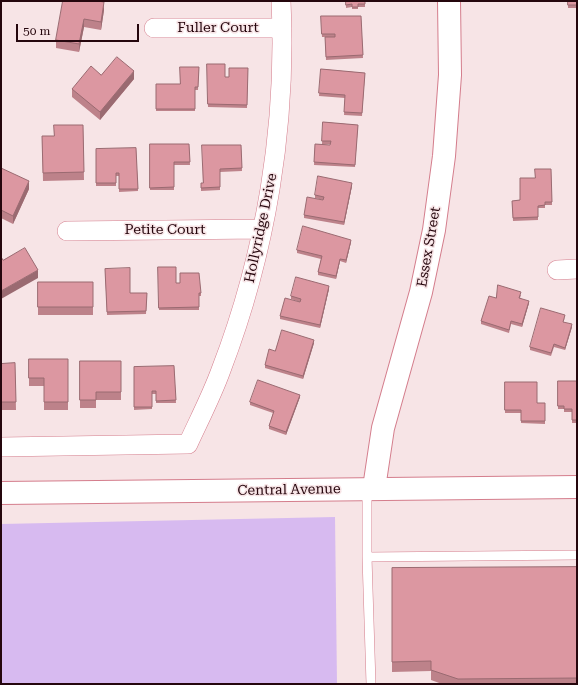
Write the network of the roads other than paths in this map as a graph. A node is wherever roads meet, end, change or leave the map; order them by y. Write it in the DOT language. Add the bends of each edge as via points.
graph roads {
  1 [pos="281,1"];
  2 [pos="449,1"];
  3 [pos="154,28"];
  4 [pos="282,28"];
  5 [pos="262,230"];
  6 [pos="68,231"];
  7 [pos="577,269"];
  8 [pos="557,270"];
  9 [pos="1,447"];
  10 [pos="577,487"];
  11 [pos="370,488"];
  12 [pos="1,493"];
  13 [pos="577,555"];
  14 [pos="367,557"];
  15 [pos="371,684"];
  1 -- 4 [label="street, Hollyridge Drive"];
  2 -- 11 [label="main road, Essex Street" via="450,76 444,156 434,230 421,292 383,428"];
  3 -- 4 [label="street, Fuller Court"];
  4 -- 5 [label="street, Hollyridge Drive" via="282,81 274,163"];
  5 -- 6 [label="street, Petite Court"];
  5 -- 9 [label="street, Hollyridge Drive" via="244,304 224,363 188,444"];
  7 -- 8 [label="street"];
  10 -- 11 [label="main road, Central Avenue"];
  11 -- 12 [label="main road, Central Avenue"];
  11 -- 14 [label="lane"];
  13 -- 14 [label="lane"];
  14 -- 15 [label="lane"];
}
